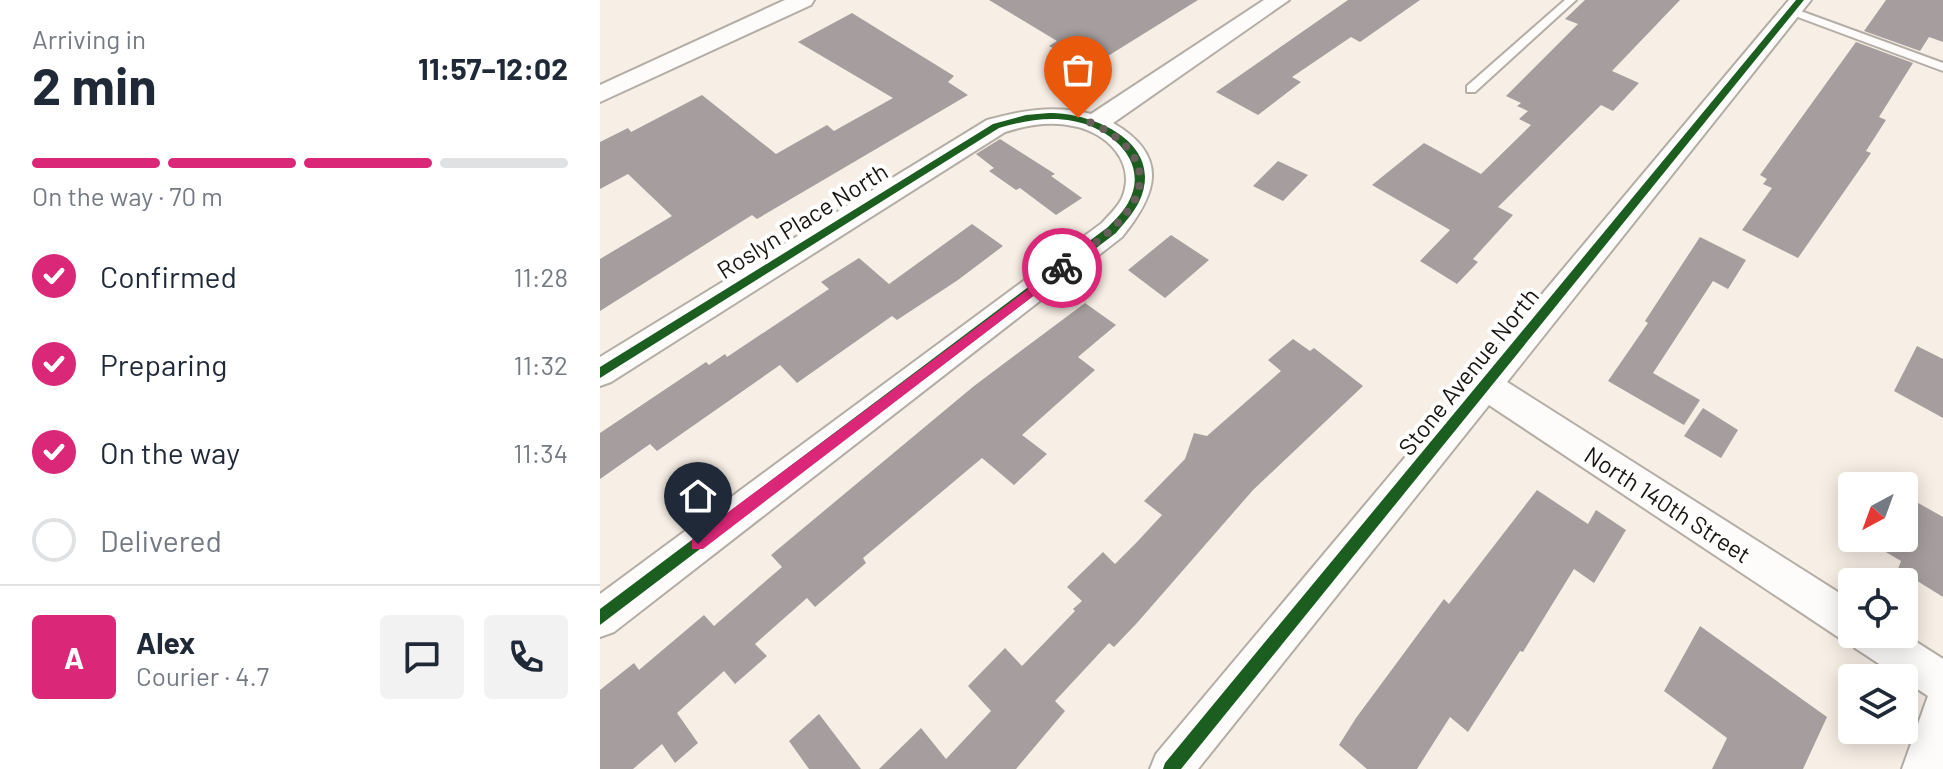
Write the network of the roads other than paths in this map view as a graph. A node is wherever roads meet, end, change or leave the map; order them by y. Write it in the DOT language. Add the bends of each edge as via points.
graph roads {
  1 [pos="803,0"];
  2 [pos="1278,0"];
  3 [pos="1571,0"];
  4 [pos="1795,5"];
  5 [pos="1943,67"];
  6 [pos="1471,89"];
  7 [pos="600,94"];
  8 [pos="1095,123"];
  9 [pos="600,373"];
  10 [pos="1485,385"];
  11 [pos="1838,614"];
  12 [pos="600,618"];
  13 [pos="1891,648"];
  14 [pos="1943,682"];
  15 [pos="1943,709"];
  16 [pos="1171,769"];
  17 [pos="1923,769"];
  1 -- 7 [label="street"];
  2 -- 8 [label="street"];
  3 -- 6 [label="lane"];
  4 -- 5 [label="lane"];
  4 -- 10 [label="street, Stone Avenue North"];
  8 -- 9 [label="street, Roslyn Place North" via="1058,116 996,126"];
  8 -- 12 [label="street" via="1118,135 1139,168 1129,210 1112,230"];
  10 -- 11 [label="street, North 140th Street"];
  10 -- 16 [label="street, Stone Avenue North"];
  13 -- 14 [label="street"];
  15 -- 17 [label="street"];
}
